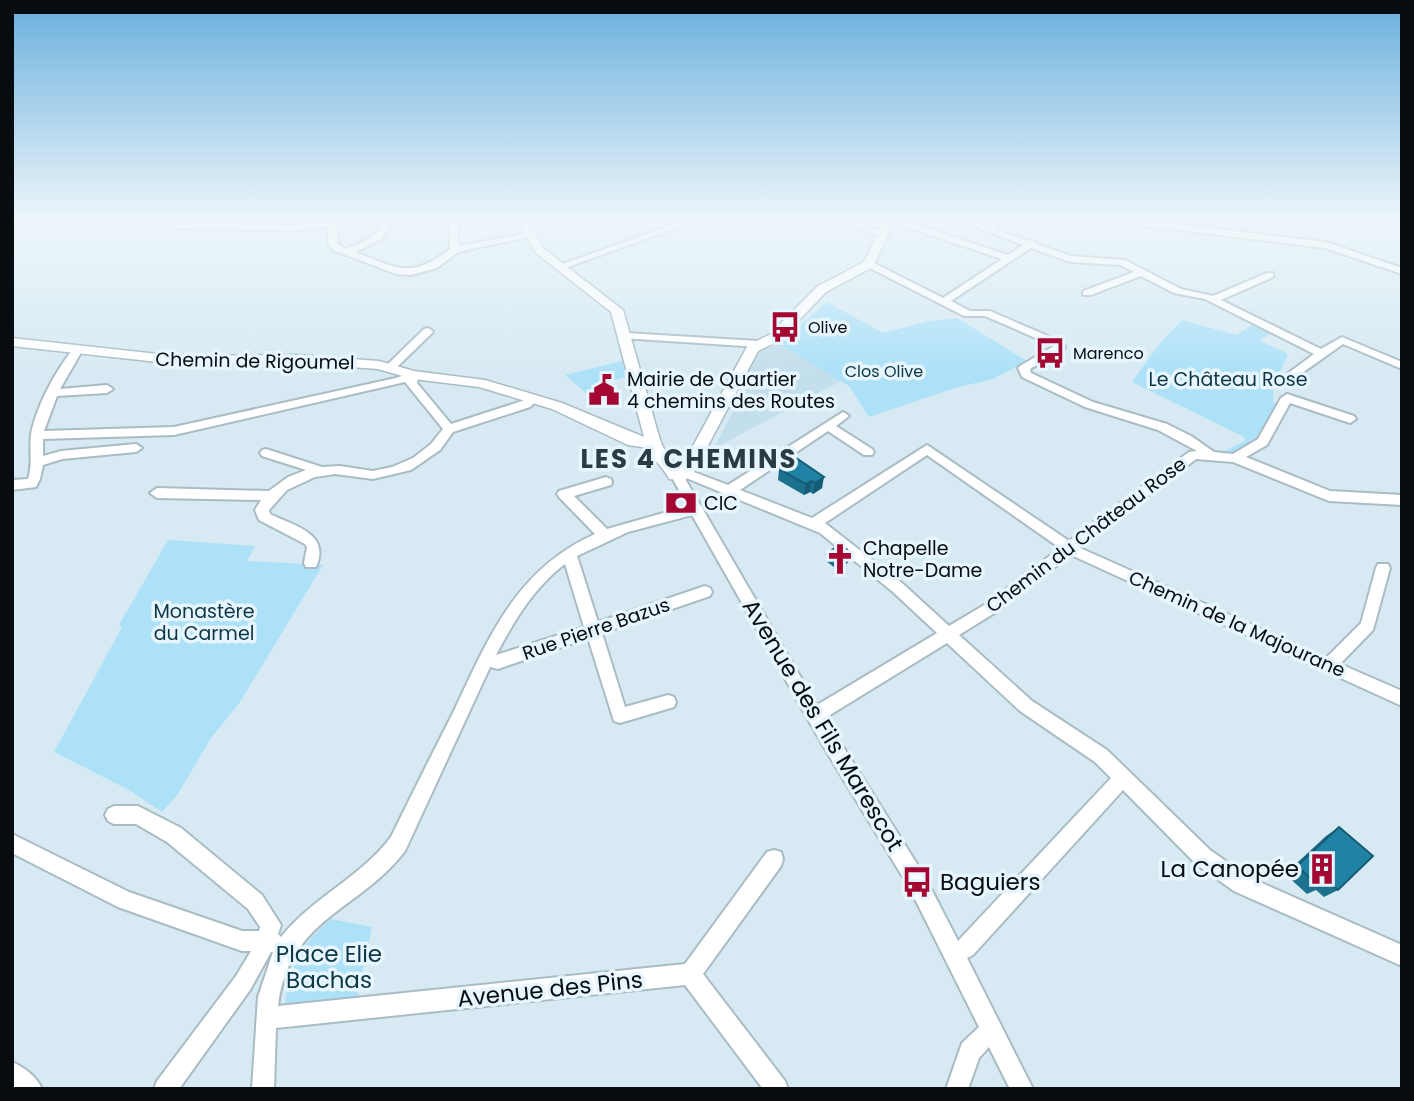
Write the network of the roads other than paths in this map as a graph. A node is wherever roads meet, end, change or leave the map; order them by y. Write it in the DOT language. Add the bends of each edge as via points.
graph roads {
  1 [pos="393,269"];
  2 [pos="421,269"];
  3 [pos="566,269"];
  4 [pos="859,269"];
  5 [pos="880,269"];
  6 [pos="992,269"];
  7 [pos="1137,269"];
  8 [pos="1142,272"];
  9 [pos="1270,275"];
  10 [pos="1087,293"];
  11 [pos="1214,299"];
  12 [pos="945,301"];
  13 [pos="428,331"];
  14 [pos="626,336"];
  15 [pos="12,342"];
  16 [pos="758,344"];
  17 [pos="83,352"];
  18 [pos="1320,353"];
  19 [pos="1402,366"];
  20 [pos="390,368"];
  21 [pos="413,375"];
  22 [pos="1292,376"];
  23 [pos="107,389"];
  24 [pos="54,393"];
  25 [pos="532,399"];
  26 [pos="843,416"];
  27 [pos="1350,419"];
  28 [pos="828,426"];
  29 [pos="449,429"];
  30 [pos="37,435"];
  31 [pos="654,444"];
  32 [pos="136,448"];
  33 [pos="867,452"];
  34 [pos="266,453"];
  35 [pos="1209,454"];
  36 [pos="1235,458"];
  37 [pos="37,463"];
  38 [pos="321,471"];
  39 [pos="681,472"];
  40 [pos="606,482"];
  41 [pos="12,485"];
  42 [pos="730,490"];
  43 [pos="157,493"];
  44 [pos="270,496"];
  45 [pos="1402,500"];
  46 [pos="696,509"];
  47 [pos="814,524"];
  48 [pos="605,536"];
  49 [pos="1072,550"];
  50 [pos="569,554"];
  51 [pos="311,563"];
  52 [pos="1383,568"];
  53 [pos="705,592"];
  54 [pos="594,628"];
  55 [pos="947,634"];
  56 [pos="488,660"];
  57 [pos="1330,664"];
  58 [pos="1402,699"];
  59 [pos="668,702"];
  60 [pos="815,715"];
  61 [pos="1122,779"];
  62 [pos="114,815"];
  63 [pos="12,843"];
  64 [pos="774,859"];
  65 [pos="954,954"];
  66 [pos="268,956"];
  67 [pos="1402,956"];
  68 [pos="691,974"];
  69 [pos="267,1018"];
  70 [pos="990,1031"];
  71 [pos="12,1073"];
  72 [pos="31,1089"];
  73 [pos="165,1089"];
  74 [pos="263,1089"];
  75 [pos="777,1089"];
  76 [pos="957,1089"];
  77 [pos="1022,1089"];
  1 -- 2 [label="street"];
  3 -- 14 [label="main road" via="611,303"];
  4 -- 16 [label="main road" via="822,289 774,338"];
  5 -- 12 [label="street"];
  6 -- 12 [label="street"];
  7 -- 8 [label="street"];
  8 -- 10 [label="street"];
  8 -- 11 [label="street" via="1178,291"];
  9 -- 11 [label="street"];
  11 -- 18 [label="street"];
  12 -- 35 [label="street" via="968,314 986,313 1058,344 1060,347 1024,368 1026,375 1110,411 1143,417"];
  13 -- 20 [label="street"];
  14 -- 16 [label="street"];
  14 -- 31 [label="main road"];
  15 -- 17 [label="main road, Chemin de Rigoumel"];
  16 -- 39 [label="main road"];
  17 -- 20 [label="main road, Chemin de Rigoumel" via="176,360 297,359"];
  17 -- 24 [label="street" via="69,365"];
  18 -- 19 [label="street" via="1337,341 1349,341"];
  18 -- 22 [label="street"];
  20 -- 21 [label="main road, Chemin de Rigoumel"];
  21 -- 25 [label="main road, Chemin de Rigoumel" via="480,383"];
  21 -- 29 [label="street" via="411,383"];
  21 -- 30 [label="street" via="174,431"];
  23 -- 24 [label="street"];
  24 -- 30 [label="street"];
  25 -- 29 [label="street"];
  25 -- 31 [label="main road, Chemin de Rigoumel" via="558,406 633,441"];
  26 -- 28 [label="street"];
  27 -- 36 [label="street" via="1287,398 1263,442"];
  28 -- 33 [label="street"];
  28 -- 42 [label="street"];
  29 -- 38 [label="street" via="443,441 416,461 387,474"];
  30 -- 37 [label="street"];
  31 -- 39 [label="main road" via="662,461"];
  32 -- 37 [label="street" via="61,455"];
  34 -- 38 [label="street"];
  35 -- 36 [label="street, Chemin du Château Rose"];
  35 -- 49 [label="street, Chemin du Château Rose" via="1193,455"];
  36 -- 45 [label="street, Chemin du Château Rose" via="1317,494"];
  37 -- 41 [label="street" via="31,484"];
  38 -- 44 [label="street" via="288,483"];
  39 -- 42 [label="street"];
  39 -- 46 [label="street, Avenue des Fils Marescot"];
  40 -- 48 [label="street" via="564,494"];
  42 -- 47 [label="street"];
  43 -- 44 [label="street"];
  44 -- 51 [label="street" via="262,510 264,517 310,540"];
  46 -- 48 [label="street" via="649,519"];
  46 -- 60 [label="street, Avenue des Fils Marescot"];
  47 -- 49 [label="street, Chemin de la Majourane" via="927,449"];
  47 -- 55 [label="street"];
  48 -- 50 [label="street"];
  49 -- 55 [label="street, Chemin du Château Rose"];
  49 -- 57 [label="street, Chemin de la Majourane"];
  50 -- 54 [label="street"];
  50 -- 56 [label="street" via="532,584"];
  52 -- 57 [label="street" via="1368,626"];
  53 -- 54 [label="street, Rue Pierre Bazus"];
  54 -- 56 [label="street, Rue Pierre Bazus" via="498,662"];
  54 -- 59 [label="street" via="620,716"];
  55 -- 60 [label="street, Chemin du Château Rose"];
  55 -- 61 [label="street" via="1026,706 1101,756"];
  56 -- 66 [label="street" via="398,845 289,944"];
  57 -- 58 [label="street, Chemin de la Majourane"];
  60 -- 65 [label="street, Avenue des Fils Marescot" via="917,882"];
  61 -- 65 [label="street" via="966,948"];
  61 -- 67 [label="street" via="1203,857 1241,884"];
  62 -- 66 [label="street" via="138,815 174,835 255,902 271,925"];
  63 -- 66 [label="street" via="125,900 242,941"];
  64 -- 68 [label="street"];
  65 -- 70 [label="street, Avenue des Fils Marescot"];
  66 -- 69 [label="street"];
  66 -- 73 [label="street"];
  68 -- 69 [label="street, Avenue des Pins"];
  68 -- 75 [label="street"];
  69 -- 74 [label="street"];
  70 -- 76 [label="street" via="970,1051"];
  70 -- 77 [label="street, Avenue des Fils Marescot"];
  71 -- 72 [label="street"];
}
